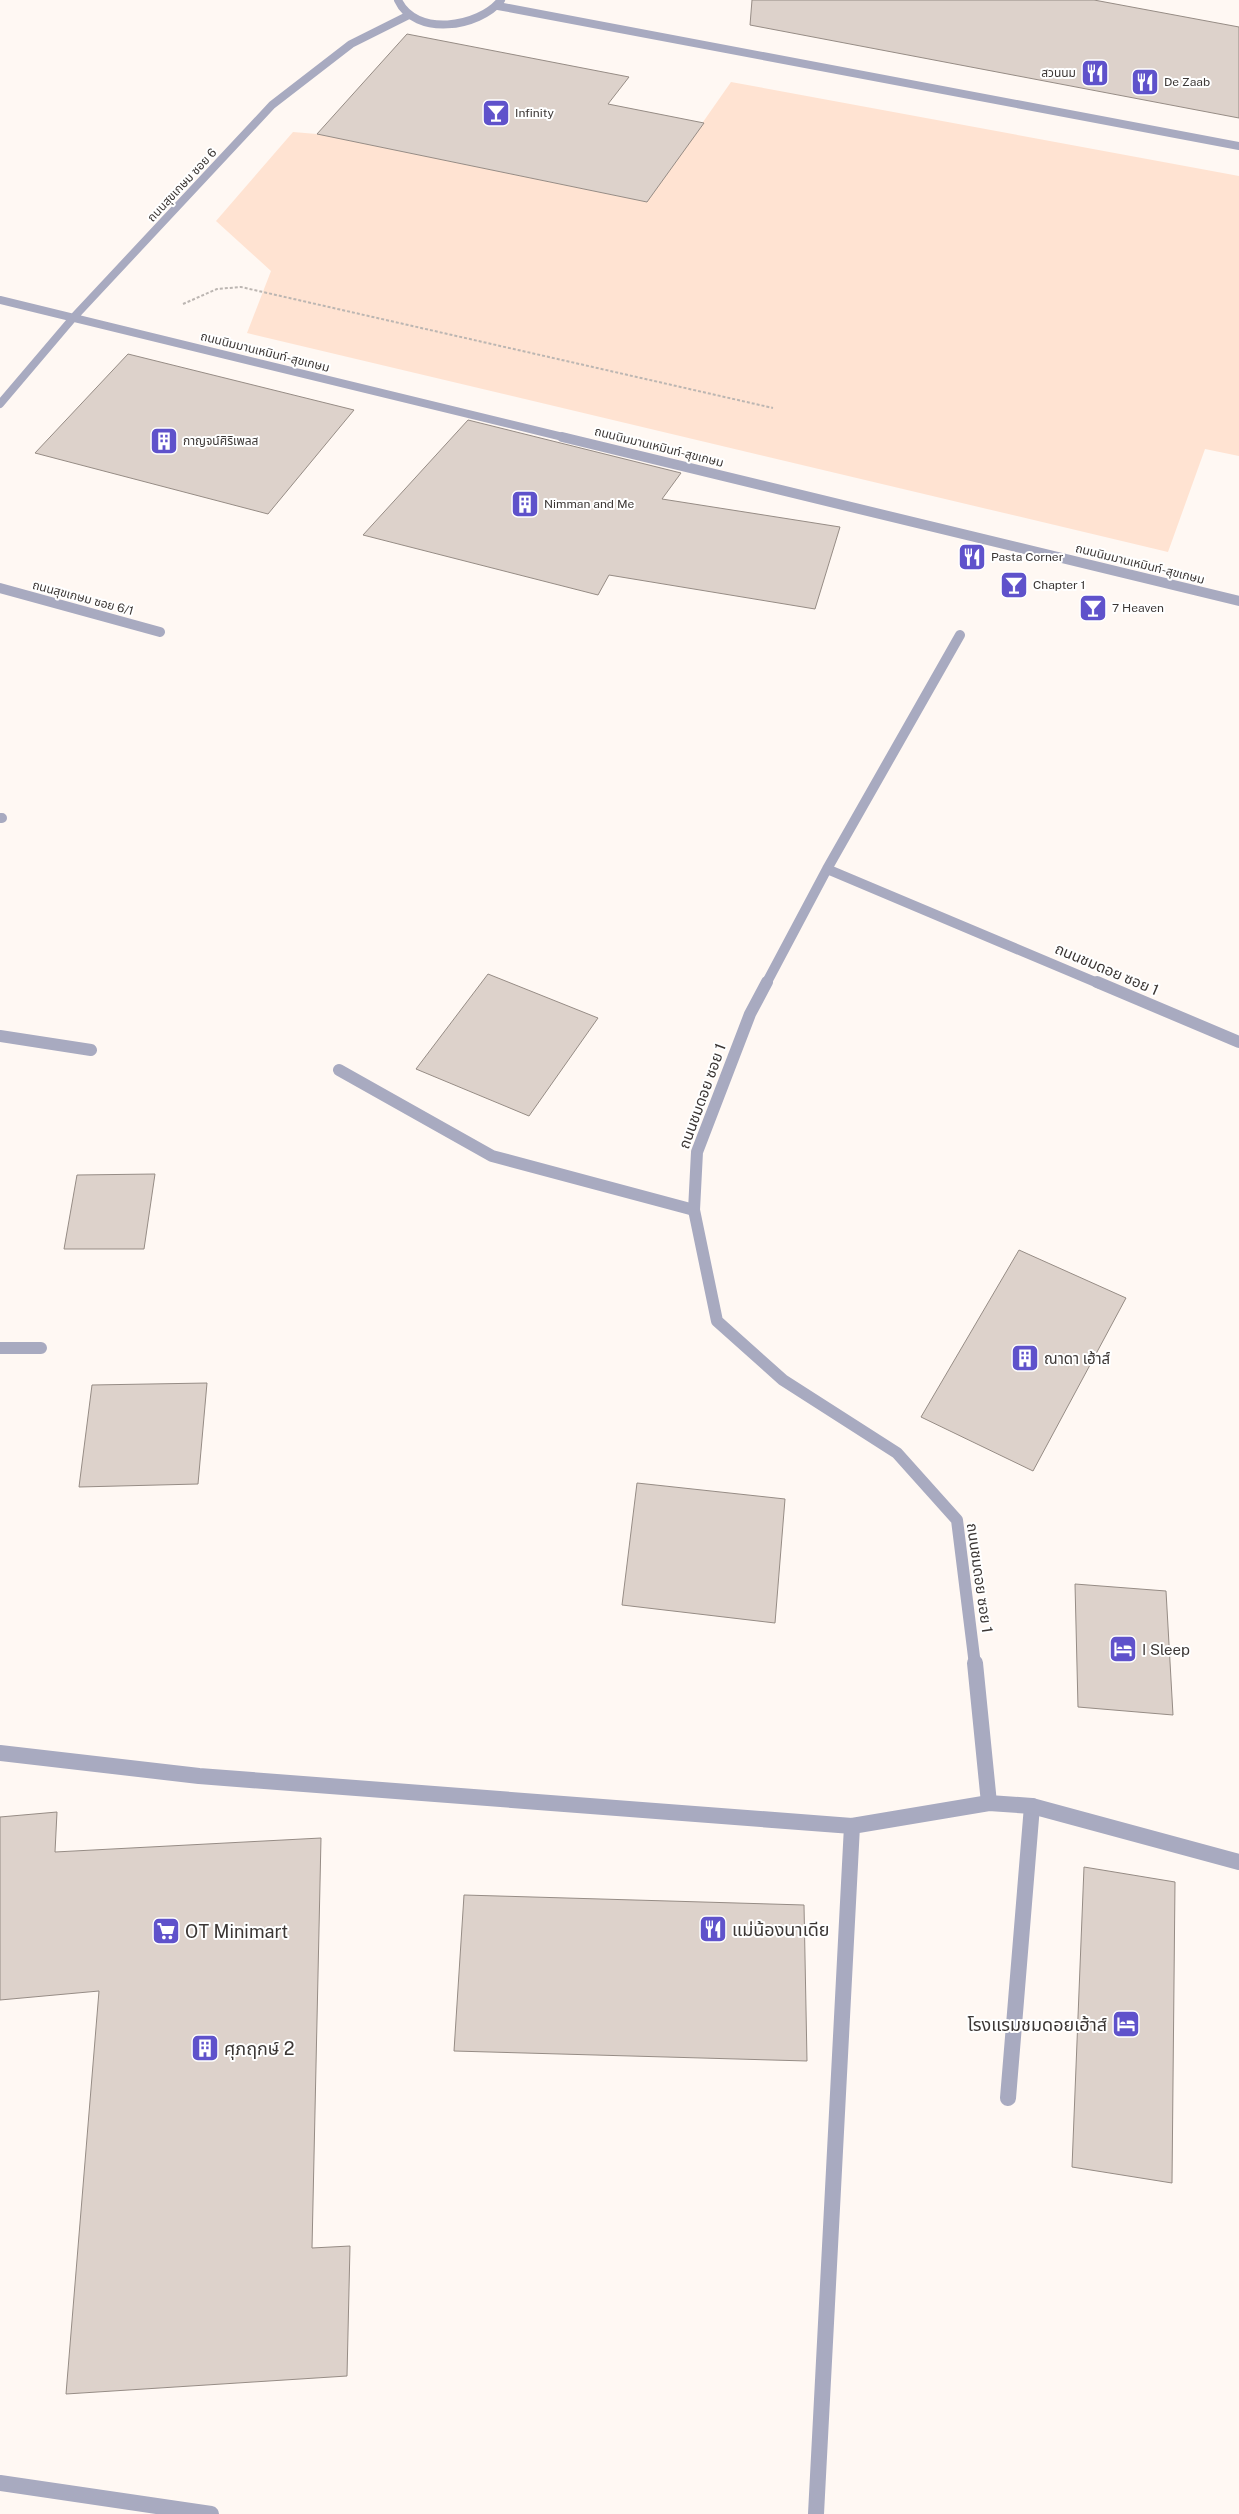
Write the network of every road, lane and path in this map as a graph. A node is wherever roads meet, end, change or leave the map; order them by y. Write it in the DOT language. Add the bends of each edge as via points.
graph roads {
  1 [pos="398,0"];
  2 [pos="500,3"];
  3 [pos="409,15"];
  4 [pos="1239,146"];
  5 [pos="0,300"];
  6 [pos="73,318"];
  7 [pos="129,332"];
  8 [pos="0,404"];
  9 [pos="773,408"];
  10 [pos="0,588"];
  11 [pos="1239,601"];
  12 [pos="160,632"];
  13 [pos="960,636"];
  14 [pos="827,869"];
  15 [pos="0,1036"];
  16 [pos="1239,1042"];
  17 [pos="91,1050"];
  18 [pos="340,1070"];
  19 [pos="694,1210"];
  20 [pos="0,1348"];
  21 [pos="41,1348"];
  22 [pos="0,1753"];
  23 [pos="989,1803"];
  24 [pos="1032,1806"];
  25 [pos="852,1826"];
  26 [pos="1239,1862"];
  27 [pos="1008,2098"];
  28 [pos="0,2483"];
  29 [pos="211,2514"];
  30 [pos="816,2514"];
  1 -- 3 [label="street" via="402,10"];
  2 -- 3 [label="street" via="492,13 450,24"];
  2 -- 4 [label="street"];
  3 -- 6 [label="street, ถนนสุขเกษม ซอย 6" via="351,44 272,105"];
  5 -- 6 [label="street, ถนนนิมมานเหมินท์-สุขเกษม"];
  6 -- 7 [label="street, ถนนนิมมานเหมินท์-สุขเกษม"];
  6 -- 8 [label="street, ถนนสุขเกษม ซอย 6"];
  7 -- 9 [label="path" via="217,289 241,287"];
  7 -- 11 [label="street, ถนนนิมมานเหมินท์-สุขเกษม"];
  10 -- 12 [label="street, ถนนสุขเกษม ซอย 6/1"];
  13 -- 14 [label="street"];
  14 -- 16 [label="street, ถนนชมดอย ซอย 1"];
  14 -- 19 [label="street, ถนนชมดอย ซอย 1" via="746,1023 697,1152"];
  15 -- 17 [label="street"];
  18 -- 19 [label="street" via="492,1156"];
  19 -- 23 [label="street, ถนนชมดอย ซอย 1" via="717,1322 783,1380 897,1453 957,1520"];
  20 -- 21 [label="street"];
  22 -- 25 [label="street" via="199,1776"];
  23 -- 24 [label="street"];
  23 -- 25 [label="street"];
  24 -- 26 [label="street"];
  24 -- 27 [label="street"];
  25 -- 30 [label="street"];
  28 -- 29 [label="street"];
}
